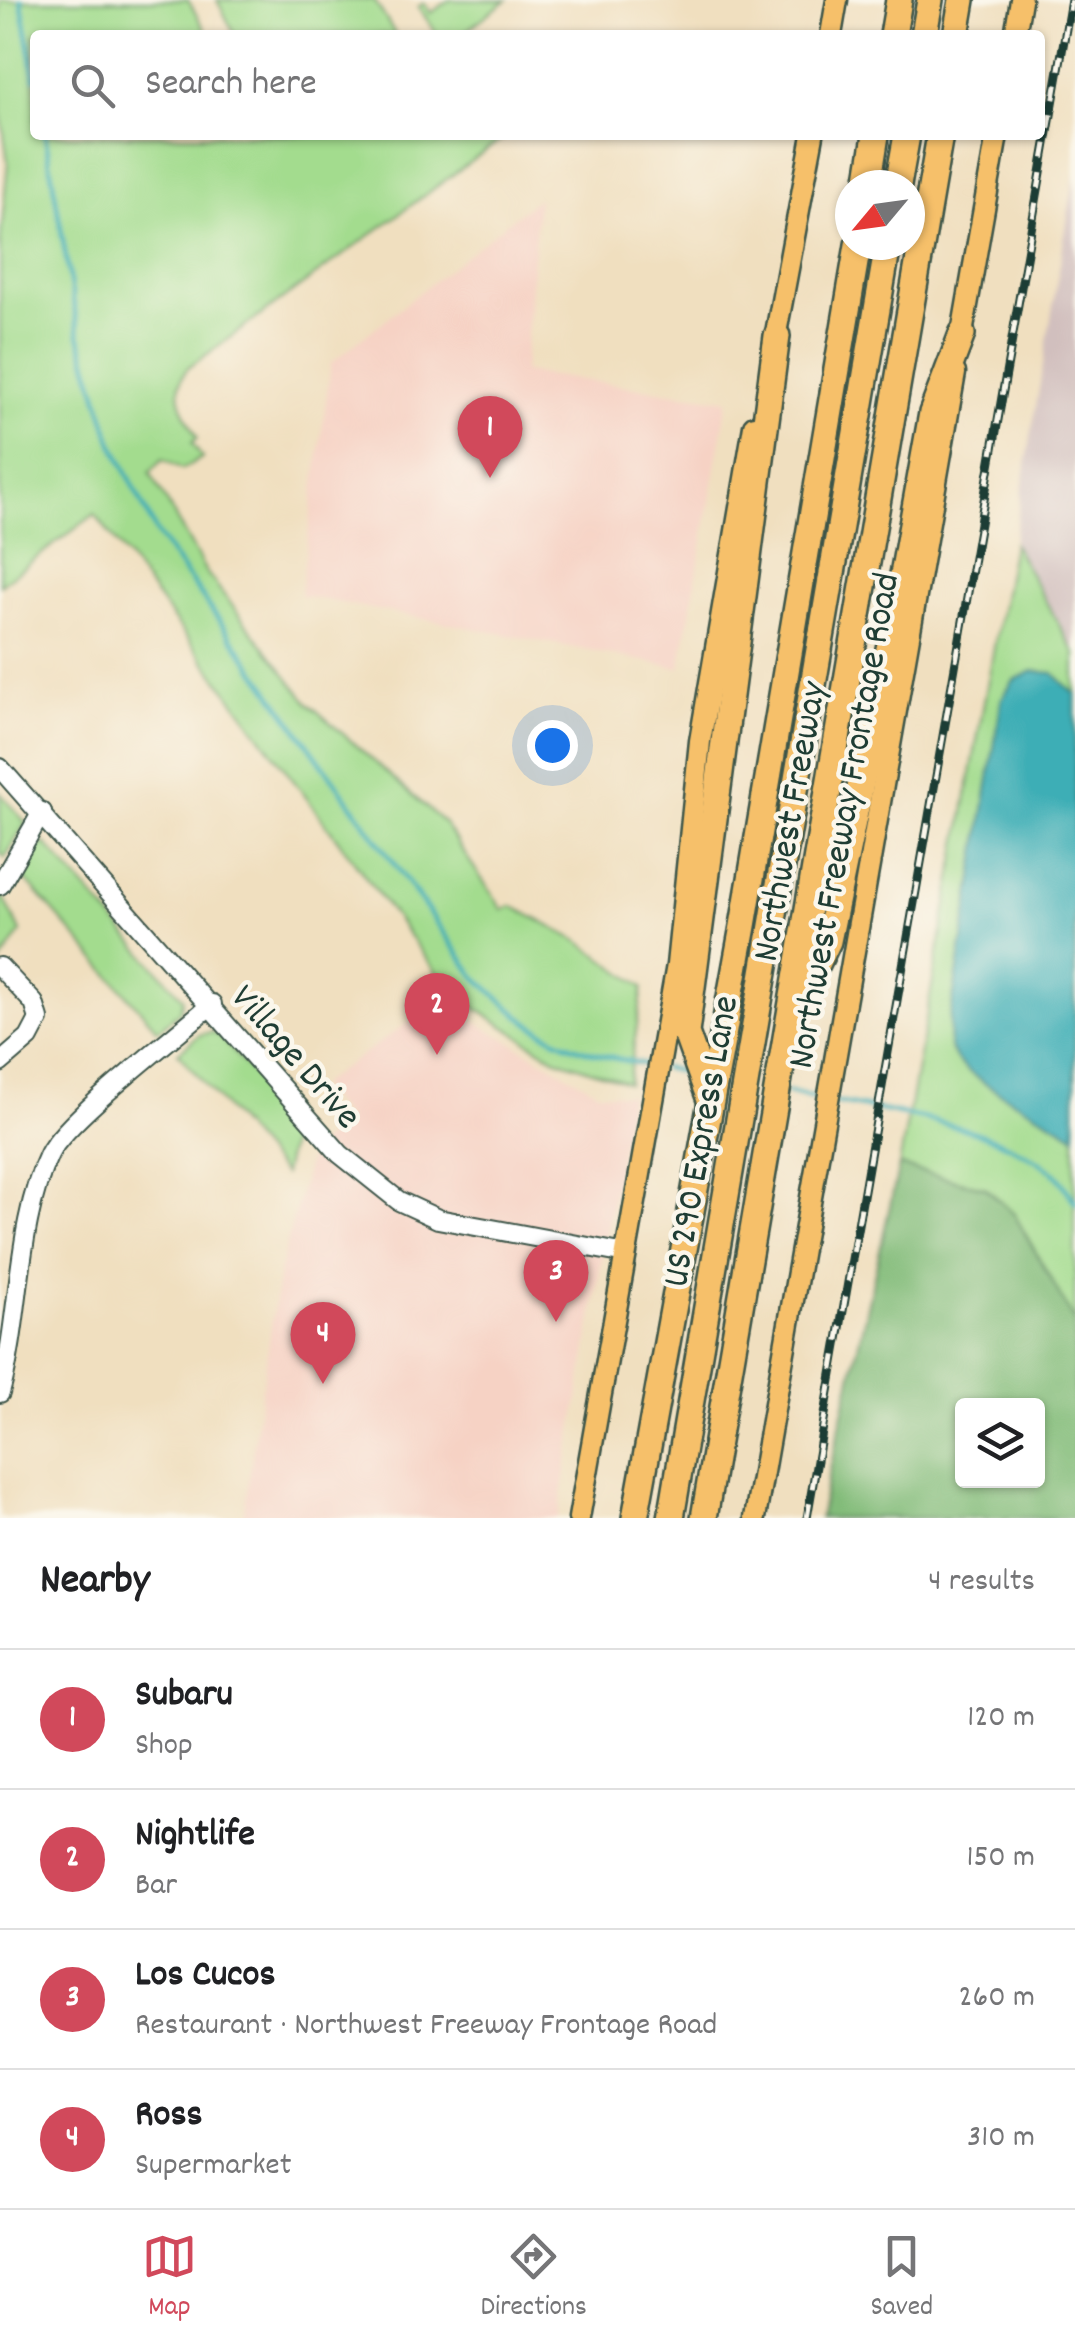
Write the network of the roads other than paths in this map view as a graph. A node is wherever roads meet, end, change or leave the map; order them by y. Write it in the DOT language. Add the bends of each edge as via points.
graph roads {
  1 [pos="837,0"];
  2 [pos="899,0"];
  3 [pos="930,0"];
  4 [pos="962,0"];
  5 [pos="1021,0"];
  6 [pos="832,30"];
  7 [pos="894,30"];
  8 [pos="925,30"];
  9 [pos="957,30"];
  10 [pos="1016,30"];
  11 [pos="812,140"];
  12 [pos="875,140"];
  13 [pos="906,140"];
  14 [pos="939,140"];
  15 [pos="996,140"];
  16 [pos="870,170"];
  17 [pos="901,170"];
  18 [pos="855,260"];
  19 [pos="885,260"];
  20 [pos="962,334"];
  21 [pos="777,336"];
  22 [pos="0,768"];
  23 [pos="42,812"];
  24 [pos="0,885"];
  25 [pos="0,967"];
  26 [pos="212,1004"];
  27 [pos="792,1016"];
  28 [pos="0,1063"];
  29 [pos="708,1112"];
  30 [pos="626,1254"];
  31 [pos="0,1393"];
  32 [pos="580,1518"];
  33 [pos="635,1518"];
  34 [pos="670,1518"];
  35 [pos="704,1518"];
  36 [pos="756,1518"];
  1 -- 6 [label="main road"];
  2 -- 7 [label="highway"];
  3 -- 8 [label="highway"];
  4 -- 9 [label="highway"];
  5 -- 10 [label="main road"];
  11 -- 21 [label="main road"];
  12 -- 16 [label="highway"];
  13 -- 17 [label="highway"];
  14 -- 27 [label="highway, Northwest Freeway"];
  15 -- 20 [label="main road, Northwest Freeway Frontage Road"];
  18 -- 29 [label="highway, Northwest Freeway"];
  19 -- 34 [label="highway, US 290 Express Lane"];
  20 -- 27 [label="highway" via="932,413 828,941"];
  20 -- 36 [label="main road, Northwest Freeway Frontage Road"];
  21 -- 29 [label="highway" via="686,1032"];
  21 -- 30 [label="main road" via="758,402 716,648 665,1030"];
  22 -- 23 [label="street, Village Drive"];
  23 -- 24 [label="street"];
  23 -- 26 [label="street, Village Drive"];
  25 -- 28 [label="street" via="34,1002 39,1019 29,1038"];
  26 -- 30 [label="street, Village Drive" via="340,1154 398,1201 468,1227"];
  26 -- 31 [label="street" via="50,1152 32,1214"];
  27 -- 35 [label="highway, Northwest Freeway"];
  29 -- 33 [label="highway, Northwest Freeway"];
  30 -- 32 [label="main road"];
}
